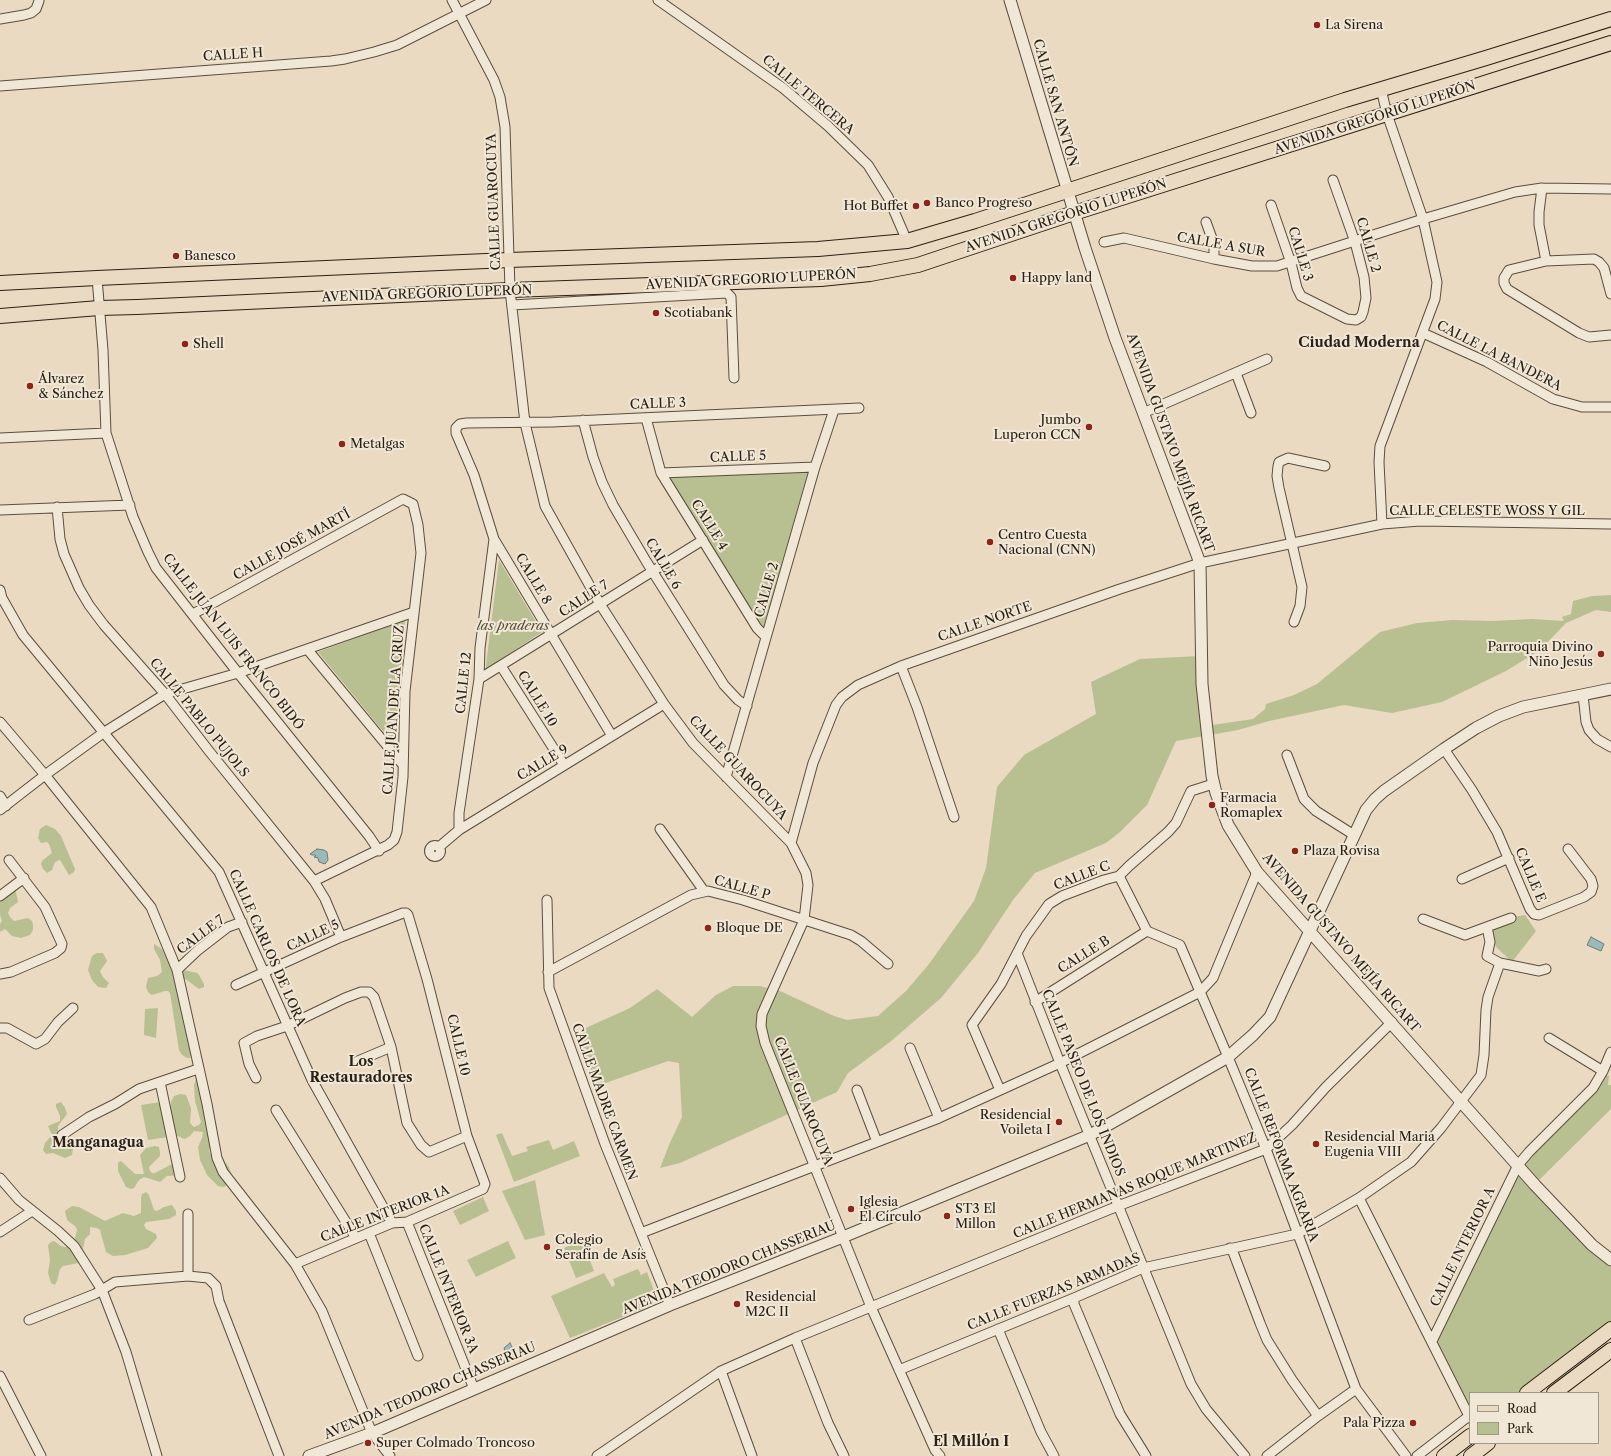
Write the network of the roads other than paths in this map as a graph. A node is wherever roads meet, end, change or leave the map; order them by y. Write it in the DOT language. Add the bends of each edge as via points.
graph roads {
  1 [pos="452,0"];
  2 [pos="486,0"];
  3 [pos="658,0"];
  4 [pos="1010,0"];
  5 [pos="39,1"];
  6 [pos="459,14"];
  7 [pos="0,19"];
  8 [pos="1611,19"];
  9 [pos="1611,43"];
  10 [pos="0,86"];
  11 [pos="1381,89"];
  12 [pos="1387,114"];
  13 [pos="1333,180"];
  14 [pos="1542,188"];
  15 [pos="1611,189"];
  16 [pos="1066,190"];
  17 [pos="1271,205"];
  18 [pos="1074,213"];
  19 [pos="1423,219"];
  20 [pos="1206,222"];
  21 [pos="907,241"];
  22 [pos="1104,242"];
  23 [pos="1355,242"];
  24 [pos="508,260"];
  25 [pos="1214,260"];
  26 [pos="1546,261"];
  27 [pos="1291,263"];
  28 [pos="97,278"];
  29 [pos="0,283"];
  30 [pos="510,290"];
  31 [pos="1611,294"];
  32 [pos="512,305"];
  33 [pos="99,308"];
  34 [pos="0,316"];
  35 [pos="1358,319"];
  36 [pos="1422,332"];
  37 [pos="1611,334"];
  38 [pos="1267,359"];
  39 [pos="1236,372"];
  40 [pos="734,378"];
  41 [pos="1611,407"];
  42 [pos="859,408"];
  43 [pos="834,410"];
  44 [pos="1143,413"];
  45 [pos="1251,413"];
  46 [pos="646,418"];
  47 [pos="583,420"];
  48 [pos="525,423"];
  49 [pos="457,426"];
  50 [pos="106,433"];
  51 [pos="0,438"];
  52 [pos="1325,466"];
  53 [pos="815,467"];
  54 [pos="661,473"];
  55 [pos="403,499"];
  56 [pos="130,506"];
  57 [pos="57,507"];
  58 [pos="0,510"];
  59 [pos="1382,524"];
  60 [pos="1611,524"];
  61 [pos="494,539"];
  62 [pos="703,540"];
  63 [pos="1292,544"];
  64 [pos="1200,563"];
  65 [pos="652,571"];
  66 [pos="0,590"];
  67 [pos="600,604"];
  68 [pos="414,612"];
  69 [pos="193,614"];
  70 [pos="1294,622"];
  71 [pos="552,635"];
  72 [pos="766,638"];
  73 [pos="307,649"];
  74 [pos="501,666"];
  75 [pos="901,666"];
  76 [pos="238,673"];
  77 [pos="479,679"];
  78 [pos="1611,689"];
  79 [pos="165,694"];
  80 [pos="1583,695"];
  81 [pos="664,704"];
  82 [pos="747,706"];
  83 [pos="0,722"];
  84 [pos="103,733"];
  85 [pos="612,736"];
  86 [pos="1611,747"];
  87 [pos="1444,749"];
  88 [pos="1287,755"];
  89 [pos="403,765"];
  90 [pos="564,765"];
  91 [pos="45,775"];
  92 [pos="726,777"];
  93 [pos="1213,784"];
  94 [pos="0,796"];
  95 [pos="3,808"];
  96 [pos="954,817"];
  97 [pos="660,829"];
  98 [pos="459,830"];
  99 [pos="1354,835"];
  100 [pos="791,843"];
  101 [pos="439,847"];
  102 [pos="1568,849"];
  103 [pos="379,851"];
  104 [pos="1509,858"];
  105 [pos="10,860"];
  106 [pos="1256,872"];
  107 [pos="1119,876"];
  108 [pos="24,878"];
  109 [pos="1462,879"];
  110 [pos="314,881"];
  111 [pos="704,891"];
  112 [pos="0,896"];
  113 [pos="547,900"];
  114 [pos="402,912"];
  115 [pos="1510,918"];
  116 [pos="1423,919"];
  117 [pos="804,920"];
  118 [pos="242,922"];
  119 [pos="1487,928"];
  120 [pos="1147,931"];
  121 [pos="1310,932"];
  122 [pos="341,937"];
  123 [pos="1017,953"];
  124 [pos="1500,963"];
  125 [pos="888,964"];
  126 [pos="1546,969"];
  127 [pos="177,970"];
  128 [pos="548,972"];
  129 [pos="264,973"];
  130 [pos="0,974"];
  131 [pos="236,985"];
  132 [pos="1200,992"];
  133 [pos="1035,1002"];
  134 [pos="73,1008"];
  135 [pos="1392,1022"];
  136 [pos="287,1026"];
  137 [pos="0,1028"];
  138 [pos="1549,1038"];
  139 [pos="391,1047"];
  140 [pos="910,1048"];
  141 [pos="1611,1052"];
  142 [pos="1228,1057"];
  143 [pos="358,1061"];
  144 [pos="1060,1063"];
  145 [pos="198,1069"];
  146 [pos="1603,1071"];
  147 [pos="256,1078"];
  148 [pos="160,1082"];
  149 [pos="857,1090"];
  150 [pos="1000,1090"];
  151 [pos="1462,1102"];
  152 [pos="276,1110"];
  153 [pos="938,1118"];
  154 [pos="1090,1135"];
  155 [pos="467,1136"];
  156 [pos="63,1138"];
  157 [pos="877,1142"];
  158 [pos="1266,1149"];
  159 [pos="1518,1165"];
  160 [pos="814,1166"];
  161 [pos="180,1177"];
  162 [pos="0,1178"];
  163 [pos="485,1187"];
  164 [pos="1359,1198"];
  165 [pos="1118,1206"];
  166 [pos="32,1211"];
  167 [pos="188,1214"];
  168 [pos="392,1222"];
  169 [pos="407,1222"];
  170 [pos="0,1232"];
  171 [pos="369,1233"];
  172 [pos="641,1234"];
  173 [pos="1298,1234"];
  174 [pos="843,1237"];
  175 [pos="356,1238"];
  176 [pos="1230,1248"];
  177 [pos="1611,1260"];
  178 [pos="295,1264"];
  179 [pos="1143,1268"];
  180 [pos="188,1276"];
  181 [pos="102,1290"];
  182 [pos="1074,1298"];
  183 [pos="670,1306"];
  184 [pos="872,1307"];
  185 [pos="29,1320"];
  186 [pos="998,1329"];
  187 [pos="1611,1329"];
  188 [pos="795,1338"];
  189 [pos="1432,1341"];
  190 [pos="1611,1350"];
  191 [pos="418,1356"];
  192 [pos="899,1370"];
  193 [pos="721,1371"];
  194 [pos="0,1376"];
  195 [pos="474,1389"];
  196 [pos="1356,1389"];
  197 [pos="1528,1392"];
  198 [pos="1555,1392"];
  199 [pos="1469,1415"];
  200 [pos="1318,1416"];
  201 [pos="1469,1418"];
  202 [pos="372,1433"];
  203 [pos="1469,1437"];
  204 [pos="1487,1444"];
  205 [pos="41,1456"];
  206 [pos="157,1456"];
  207 [pos="279,1456"];
  208 [pos="309,1456"];
  209 [pos="390,1456"];
  210 [pos="597,1456"];
  211 [pos="752,1456"];
  212 [pos="844,1456"];
  213 [pos="940,1456"];
  214 [pos="1054,1456"];
  215 [pos="1146,1456"];
  216 [pos="1244,1456"];
  217 [pos="1267,1456"];
  218 [pos="1406,1456"];
  219 [pos="1417,1456"];
  220 [pos="1444,1456"];
  221 [pos="1471,1456"];
  1 -- 6 [label="street, CALLE GUAROCUYA"];
  2 -- 6 [label="street, CALLE H"];
  3 -- 21 [label="street, CALLE TERCERA" via="783,88 828,126 868,165 888,197"];
  4 -- 16 [label="street, CALLE SAN ANTÓN"];
  5 -- 7 [label="street" via="31,13"];
  6 -- 10 [label="street, CALLE H" via="397,45 330,61"];
  6 -- 24 [label="street, CALLE GUAROCUYA" via="494,80 500,97 505,127"];
  8 -- 11 [label="main road, AVENIDA GREGORIO LUPERÓN"];
  9 -- 12 [label="main road, AVENIDA GREGORIO LUPERÓN"];
  11 -- 12 [label="street"];
  11 -- 16 [label="main road, AVENIDA GREGORIO LUPERÓN"];
  12 -- 18 [label="main road, AVENIDA GREGORIO LUPERÓN"];
  12 -- 19 [label="street"];
  13 -- 23 [label="street, CALLE 2"];
  14 -- 15 [label="street, CALLE A SUR"];
  14 -- 19 [label="street, CALLE A SUR" via="1505,194"];
  14 -- 26 [label="street" via="1539,225"];
  16 -- 18 [label="street, CALLE SAN ANTÓN"];
  16 -- 21 [label="main road, AVENIDA GREGORIO LUPERÓN"];
  17 -- 27 [label="street, CALLE 3"];
  18 -- 30 [label="main road, AVENIDA GREGORIO LUPERÓN" via="918,265 870,274 821,279"];
  18 -- 44 [label="street, AVENIDA GUSTAVO MEJÍA RICART" via="1115,338"];
  19 -- 23 [label="street, CALLE A SUR"];
  19 -- 36 [label="street" via="1437,282 1436,299"];
  20 -- 25 [label="street" via="1214,244"];
  21 -- 24 [label="main road, AVENIDA GREGORIO LUPERÓN" via="818,249"];
  22 -- 25 [label="street, CALLE A SUR" via="1124,238"];
  23 -- 27 [label="street, CALLE A SUR"];
  23 -- 35 [label="street, CALLE 2" via="1366,287 1363,312"];
  24 -- 28 [label="main road, AVENIDA GREGORIO LUPERÓN"];
  24 -- 30 [label="street, CALLE GUAROCUYA"];
  25 -- 27 [label="street, CALLE A SUR" via="1261,267"];
  26 -- 31 [label="street" via="1594,259 1604,268"];
  26 -- 37 [label="street" via="1515,267 1506,273 1504,283 1507,289 1578,333 1589,337"];
  27 -- 35 [label="street, CALLE 3" via="1301,296 1347,319"];
  28 -- 29 [label="main road, AVENIDA GREGORIO LUPERÓN"];
  28 -- 33 [label="street, CALLE JUAN LUIS FRANCO BIDÓ"];
  30 -- 32 [label="street, CALLE GUAROCUYA"];
  30 -- 33 [label="main road, AVENIDA GREGORIO LUPERÓN"];
  32 -- 40 [label="street" via="727,293 731,297"];
  32 -- 48 [label="street, CALLE GUAROCUYA"];
  33 -- 34 [label="main road, AVENIDA GREGORIO LUPERÓN"];
  33 -- 50 [label="street, CALLE JUAN LUIS FRANCO BIDÓ"];
  36 -- 41 [label="street, CALLE LA BANDERA" via="1487,362 1553,399 1582,407"];
  36 -- 59 [label="street" via="1380,446"];
  38 -- 39 [label="street"];
  39 -- 44 [label="street"];
  39 -- 45 [label="street"];
  42 -- 43 [label="street, CALLE 3"];
  43 -- 46 [label="street, CALLE 3"];
  43 -- 53 [label="street, CALLE 2"];
  44 -- 64 [label="street, AVENIDA GUSTAVO MEJÍA RICART"];
  46 -- 47 [label="street, CALLE 3"];
  46 -- 54 [label="street, CALLE 4"];
  47 -- 48 [label="street, CALLE 3"];
  47 -- 65 [label="street, CALLE 6" via="602,482"];
  48 -- 49 [label="street, CALLE 3" via="467,423"];
  48 -- 67 [label="street, CALLE GUAROCUYA" via="545,506"];
  49 -- 61 [label="street, CALLE 8" via="455,430 474,475"];
  50 -- 51 [label="street"];
  50 -- 56 [label="street, CALLE JUAN LUIS FRANCO BIDÓ"];
  52 -- 63 [label="street" via="1288,458 1279,462 1278,488"];
  53 -- 54 [label="street, CALLE 5"];
  53 -- 72 [label="street, CALLE 2"];
  54 -- 62 [label="street, CALLE 4"];
  55 -- 68 [label="street, CALLE JUAN DE LA CRUZ" via="412,504 420,537 421,553"];
  55 -- 69 [label="street, CALLE JOSÉ MARTÍ"];
  56 -- 57 [label="street"];
  56 -- 69 [label="street, CALLE JUAN LUIS FRANCO BIDÓ" via="141,538 156,568"];
  57 -- 58 [label="street"];
  57 -- 79 [label="street, CALLE PABLO PUJOLS" via="64,554 89,606"];
  59 -- 60 [label="street, CALLE CELESTE WOSS Y GIL" via="1420,521"];
  59 -- 63 [label="street, CALLE CELESTE WOSS Y GIL"];
  61 -- 71 [label="street, CALLE 8"];
  61 -- 77 [label="street, CALLE 12" via="480,648"];
  62 -- 65 [label="street, CALLE 7"];
  62 -- 72 [label="street, CALLE 4"];
  63 -- 64 [label="street, CALLE NORTE"];
  63 -- 70 [label="street" via="1302,587 1300,606"];
  64 -- 75 [label="street, CALLE NORTE"];
  64 -- 93 [label="street, AVENIDA GUSTAVO MEJÍA RICART" via="1202,684"];
  65 -- 67 [label="street, CALLE 7"];
  65 -- 82 [label="street, CALLE 6" via="724,684"];
  66 -- 84 [label="street, CALLE CARLOS DE LORA" via="23,635"];
  67 -- 71 [label="street, CALLE 7"];
  67 -- 81 [label="street, CALLE GUAROCUYA"];
  68 -- 73 [label="street"];
  68 -- 89 [label="street, CALLE JUAN DE LA CRUZ" via="405,691"];
  69 -- 76 [label="street, CALLE JUAN LUIS FRANCO BIDÓ"];
  71 -- 74 [label="street, CALLE 7"];
  71 -- 85 [label="street, CALLE 8"];
  72 -- 82 [label="street, CALLE 2"];
  73 -- 76 [label="street"];
  73 -- 89 [label="street"];
  74 -- 77 [label="street, CALLE 7"];
  74 -- 90 [label="street, CALLE 10"];
  75 -- 96 [label="street"];
  75 -- 100 [label="street, CALLE NORTE" via="858,685 836,705 813,763"];
  76 -- 79 [label="street"];
  76 -- 103 [label="street, CALLE JUAN LUIS FRANCO BIDÓ"];
  77 -- 98 [label="street, CALLE 12" via="459,813"];
  78 -- 80 [label="street, AVENIDA TEODORO CHASSERIAU"];
  79 -- 84 [label="street"];
  79 -- 110 [label="street, CALLE PABLO PUJOLS"];
  80 -- 86 [label="street" via="1589,730 1597,739"];
  80 -- 87 [label="street, AVENIDA TEODORO CHASSERIAU" via="1510,711"];
  81 -- 85 [label="street, CALLE 9"];
  81 -- 92 [label="street, CALLE GUAROCUYA" via="693,743"];
  82 -- 92 [label="street, CALLE 2"];
  83 -- 91 [label="street"];
  84 -- 91 [label="street"];
  84 -- 118 [label="street, CALLE CARLOS DE LORA" via="219,872"];
  85 -- 90 [label="street, CALLE 9"];
  87 -- 99 [label="street, AVENIDA TEODORO CHASSERIAU" via="1384,791 1366,810"];
  87 -- 104 [label="street, CALLE E" via="1476,796"];
  88 -- 99 [label="street" via="1304,799 1316,812"];
  89 -- 103 [label="street, CALLE JUAN DE LA CRUZ" via="397,832 394,840"];
  90 -- 98 [label="street, CALLE 9"];
  91 -- 95 [label="street"];
  91 -- 127 [label="street" via="151,907"];
  92 -- 100 [label="street, CALLE GUAROCUYA"];
  93 -- 106 [label="street, AVENIDA GUSTAVO MEJÍA RICART" via="1228,825"];
  93 -- 107 [label="street, CALLE C" via="1191,791 1176,823"];
  94 -- 95 [label="street"];
  97 -- 111 [label="street"];
  98 -- 101 [label="street, CALLE 9"];
  99 -- 121 [label="street, AVENIDA TEODORO CHASSERIAU"];
  100 -- 117 [label="street, CALLE GUAROCUYA" via="806,873 808,885"];
  102 -- 104 [label="street, CALLE E" via="1591,880 1591,892 1539,915 1530,909"];
  103 -- 110 [label="street, CALLE JUAN DE LA CRUZ"];
  104 -- 109 [label="street"];
  105 -- 108 [label="street"];
  106 -- 121 [label="street, AVENIDA GUSTAVO MEJÍA RICART"];
  106 -- 132 [label="street" via="1213,978"];
  107 -- 120 [label="street"];
  107 -- 123 [label="street, CALLE C" via="1062,896 1049,904"];
  108 -- 112 [label="street"];
  108 -- 130 [label="street" via="46,909 62,944 55,954"];
  110 -- 122 [label="street, CALLE PABLO PUJOLS"];
  111 -- 117 [label="street, CALLE P" via="743,900"];
  111 -- 128 [label="street, CALLE P" via="691,895"];
  113 -- 128 [label="street, CALLE MADRE CARMEN"];
  114 -- 122 [label="street, CALLE 5"];
  114 -- 155 [label="street, CALLE 10" via="408,915 427,979"];
  115 -- 119 [label="street"];
  116 -- 119 [label="street" via="1465,935"];
  117 -- 125 [label="street, CALLE P" via="851,935"];
  117 -- 160 [label="street, CALLE GUAROCUYA" via="762,1014 761,1026"];
  118 -- 127 [label="street, CALLE 7" via="228,927"];
  118 -- 129 [label="street, CALLE CARLOS DE LORA"];
  119 -- 124 [label="street" via="1490,942 1487,956"];
  120 -- 132 [label="street, CALLE REFORMA AGRARIA" via="1180,946"];
  120 -- 133 [label="street, CALLE B"];
  121 -- 135 [label="street, AVENIDA GUSTAVO MEJÍA RICART"];
  121 -- 142 [label="street, AVENIDA TEODORO CHASSERIAU" via="1270,1017"];
  122 -- 129 [label="street, CALLE 5"];
  123 -- 133 [label="street, CALLE PASEO DE LOS INDIOS"];
  123 -- 150 [label="street, CALLE C" via="1000,984 972,1025"];
  124 -- 126 [label="street" via="1539,971"];
  124 -- 151 [label="street, CALLE FUERZAS ARMADAS" via="1488,997 1480,1075"];
  127 -- 145 [label="street"];
  128 -- 172 [label="street, CALLE MADRE CARMEN" via="549,988 605,1144"];
  129 -- 131 [label="street, CALLE 5"];
  129 -- 136 [label="street, CALLE CARLOS DE LORA"];
  132 -- 142 [label="street, CALLE REFORMA AGRARIA"];
  132 -- 144 [label="street"];
  133 -- 144 [label="street, CALLE PASEO DE LOS INDIOS"];
  134 -- 137 [label="street" via="45,1039 36,1044 7,1028"];
  135 -- 151 [label="street, AVENIDA GUSTAVO MEJÍA RICART"];
  135 -- 158 [label="street, CALLE HERMANAS ROQUE MARTINEZ"];
  136 -- 139 [label="street" via="345,998 369,992 374,997"];
  136 -- 147 [label="street" via="244,1043 249,1064"];
  136 -- 168 [label="street, CALLE CARLOS DE LORA" via="312,1080"];
  138 -- 146 [label="street"];
  139 -- 143 [label="street"];
  139 -- 155 [label="street" via="407,1123 424,1149 429,1152"];
  140 -- 153 [label="street"];
  141 -- 146 [label="street, CALLE INTERIOR A"];
  142 -- 154 [label="street, AVENIDA TEODORO CHASSERIAU"];
  142 -- 158 [label="street, CALLE REFORMA AGRARIA"];
  144 -- 150 [label="street"];
  144 -- 154 [label="street, CALLE PASEO DE LOS INDIOS"];
  145 -- 148 [label="street"];
  145 -- 178 [label="street" via="217,1158 223,1172"];
  146 -- 159 [label="street, CALLE INTERIOR A" via="1593,1088"];
  148 -- 156 [label="street" via="139,1089 89,1117 62,1135"];
  148 -- 161 [label="street"];
  149 -- 157 [label="street"];
  150 -- 153 [label="street"];
  151 -- 159 [label="street, AVENIDA GUSTAVO MEJÍA RICART"];
  151 -- 164 [label="street, CALLE FUERZAS ARMADAS" via="1411,1162"];
  152 -- 175 [label="street"];
  153 -- 157 [label="street"];
  154 -- 165 [label="street, CALLE PASEO DE LOS INDIOS"];
  154 -- 174 [label="street, AVENIDA TEODORO CHASSERIAU"];
  155 -- 163 [label="street, CALLE 10"];
  157 -- 160 [label="street"];
  158 -- 165 [label="street, CALLE HERMANAS ROQUE MARTINEZ"];
  158 -- 173 [label="street, CALLE REFORMA AGRARIA"];
  159 -- 177 [label="street, AVENIDA GUSTAVO MEJÍA RICART" via="1592,1245"];
  159 -- 189 [label="street, CALLE INTERIOR A"];
  160 -- 172 [label="street"];
  160 -- 174 [label="street, CALLE GUAROCUYA"];
  162 -- 166 [label="street" via="16,1198"];
  163 -- 169 [label="street, CALLE INTERIOR 1A"];
  164 -- 173 [label="street, CALLE FUERZAS ARMADAS"];
  164 -- 189 [label="street"];
  165 -- 179 [label="street, CALLE PASEO DE LOS INDIOS"];
  165 -- 184 [label="street, CALLE HERMANAS ROQUE MARTINEZ"];
  166 -- 170 [label="street"];
  166 -- 181 [label="street" via="74,1246"];
  167 -- 180 [label="street"];
  168 -- 169 [label="street, CALLE INTERIOR 1A"];
  168 -- 171 [label="street, CALLE INTERIOR 1A"];
  169 -- 195 [label="street, CALLE INTERIOR 3A"];
  171 -- 175 [label="street, CALLE INTERIOR 1A"];
  171 -- 191 [label="street"];
  172 -- 183 [label="street, CALLE MADRE CARMEN"];
  173 -- 176 [label="street, CALLE FUERZAS ARMADAS"];
  173 -- 196 [label="street, CALLE REFORMA AGRARIA"];
  174 -- 183 [label="street, AVENIDA TEODORO CHASSERIAU"];
  174 -- 184 [label="street, CALLE GUAROCUYA"];
  175 -- 178 [label="street, CALLE INTERIOR 1A"];
  176 -- 179 [label="street, CALLE FUERZAS ARMADAS"];
  176 -- 200 [label="street" via="1268,1340"];
  178 -- 202 [label="street" via="322,1311"];
  179 -- 182 [label="street, CALLE FUERZAS ARMADAS"];
  179 -- 216 [label="street, CALLE PASEO DE LOS INDIOS" via="1191,1384 1206,1409"];
  180 -- 181 [label="street" via="115,1282"];
  180 -- 207 [label="street" via="208,1278 216,1286 219,1302"];
  181 -- 185 [label="street"];
  181 -- 206 [label="street" via="126,1352"];
  182 -- 186 [label="street, CALLE FUERZAS ARMADAS"];
  182 -- 215 [label="street" via="1074,1304 1120,1414"];
  183 -- 195 [label="street, AVENIDA TEODORO CHASSERIAU"];
  184 -- 188 [label="street, CALLE HERMANAS ROQUE MARTINEZ"];
  184 -- 192 [label="street, CALLE GUAROCUYA"];
  186 -- 192 [label="street, CALLE FUERZAS ARMADAS"];
  186 -- 214 [label="street"];
  187 -- 197 [label="main road"];
  188 -- 193 [label="street, CALLE HERMANAS ROQUE MARTINEZ"];
  188 -- 212 [label="street" via="828,1423"];
  189 -- 199 [label="street"];
  190 -- 198 [label="main road"];
  192 -- 213 [label="street, CALLE GUAROCUYA"];
  193 -- 210 [label="street, CALLE HERMANAS ROQUE MARTINEZ"];
  193 -- 211 [label="street"];
  194 -- 205 [label="street"];
  195 -- 202 [label="street, AVENIDA TEODORO CHASSERIAU"];
  196 -- 200 [label="street"];
  196 -- 218 [label="street, CALLE REFORMA AGRARIA"];
  200 -- 217 [label="street"];
  201 -- 219 [label="street"];
  202 -- 208 [label="street, AVENIDA TEODORO CHASSERIAU"];
  202 -- 209 [label="street"];
  203 -- 220 [label="main road"];
  204 -- 221 [label="main road"];
}
